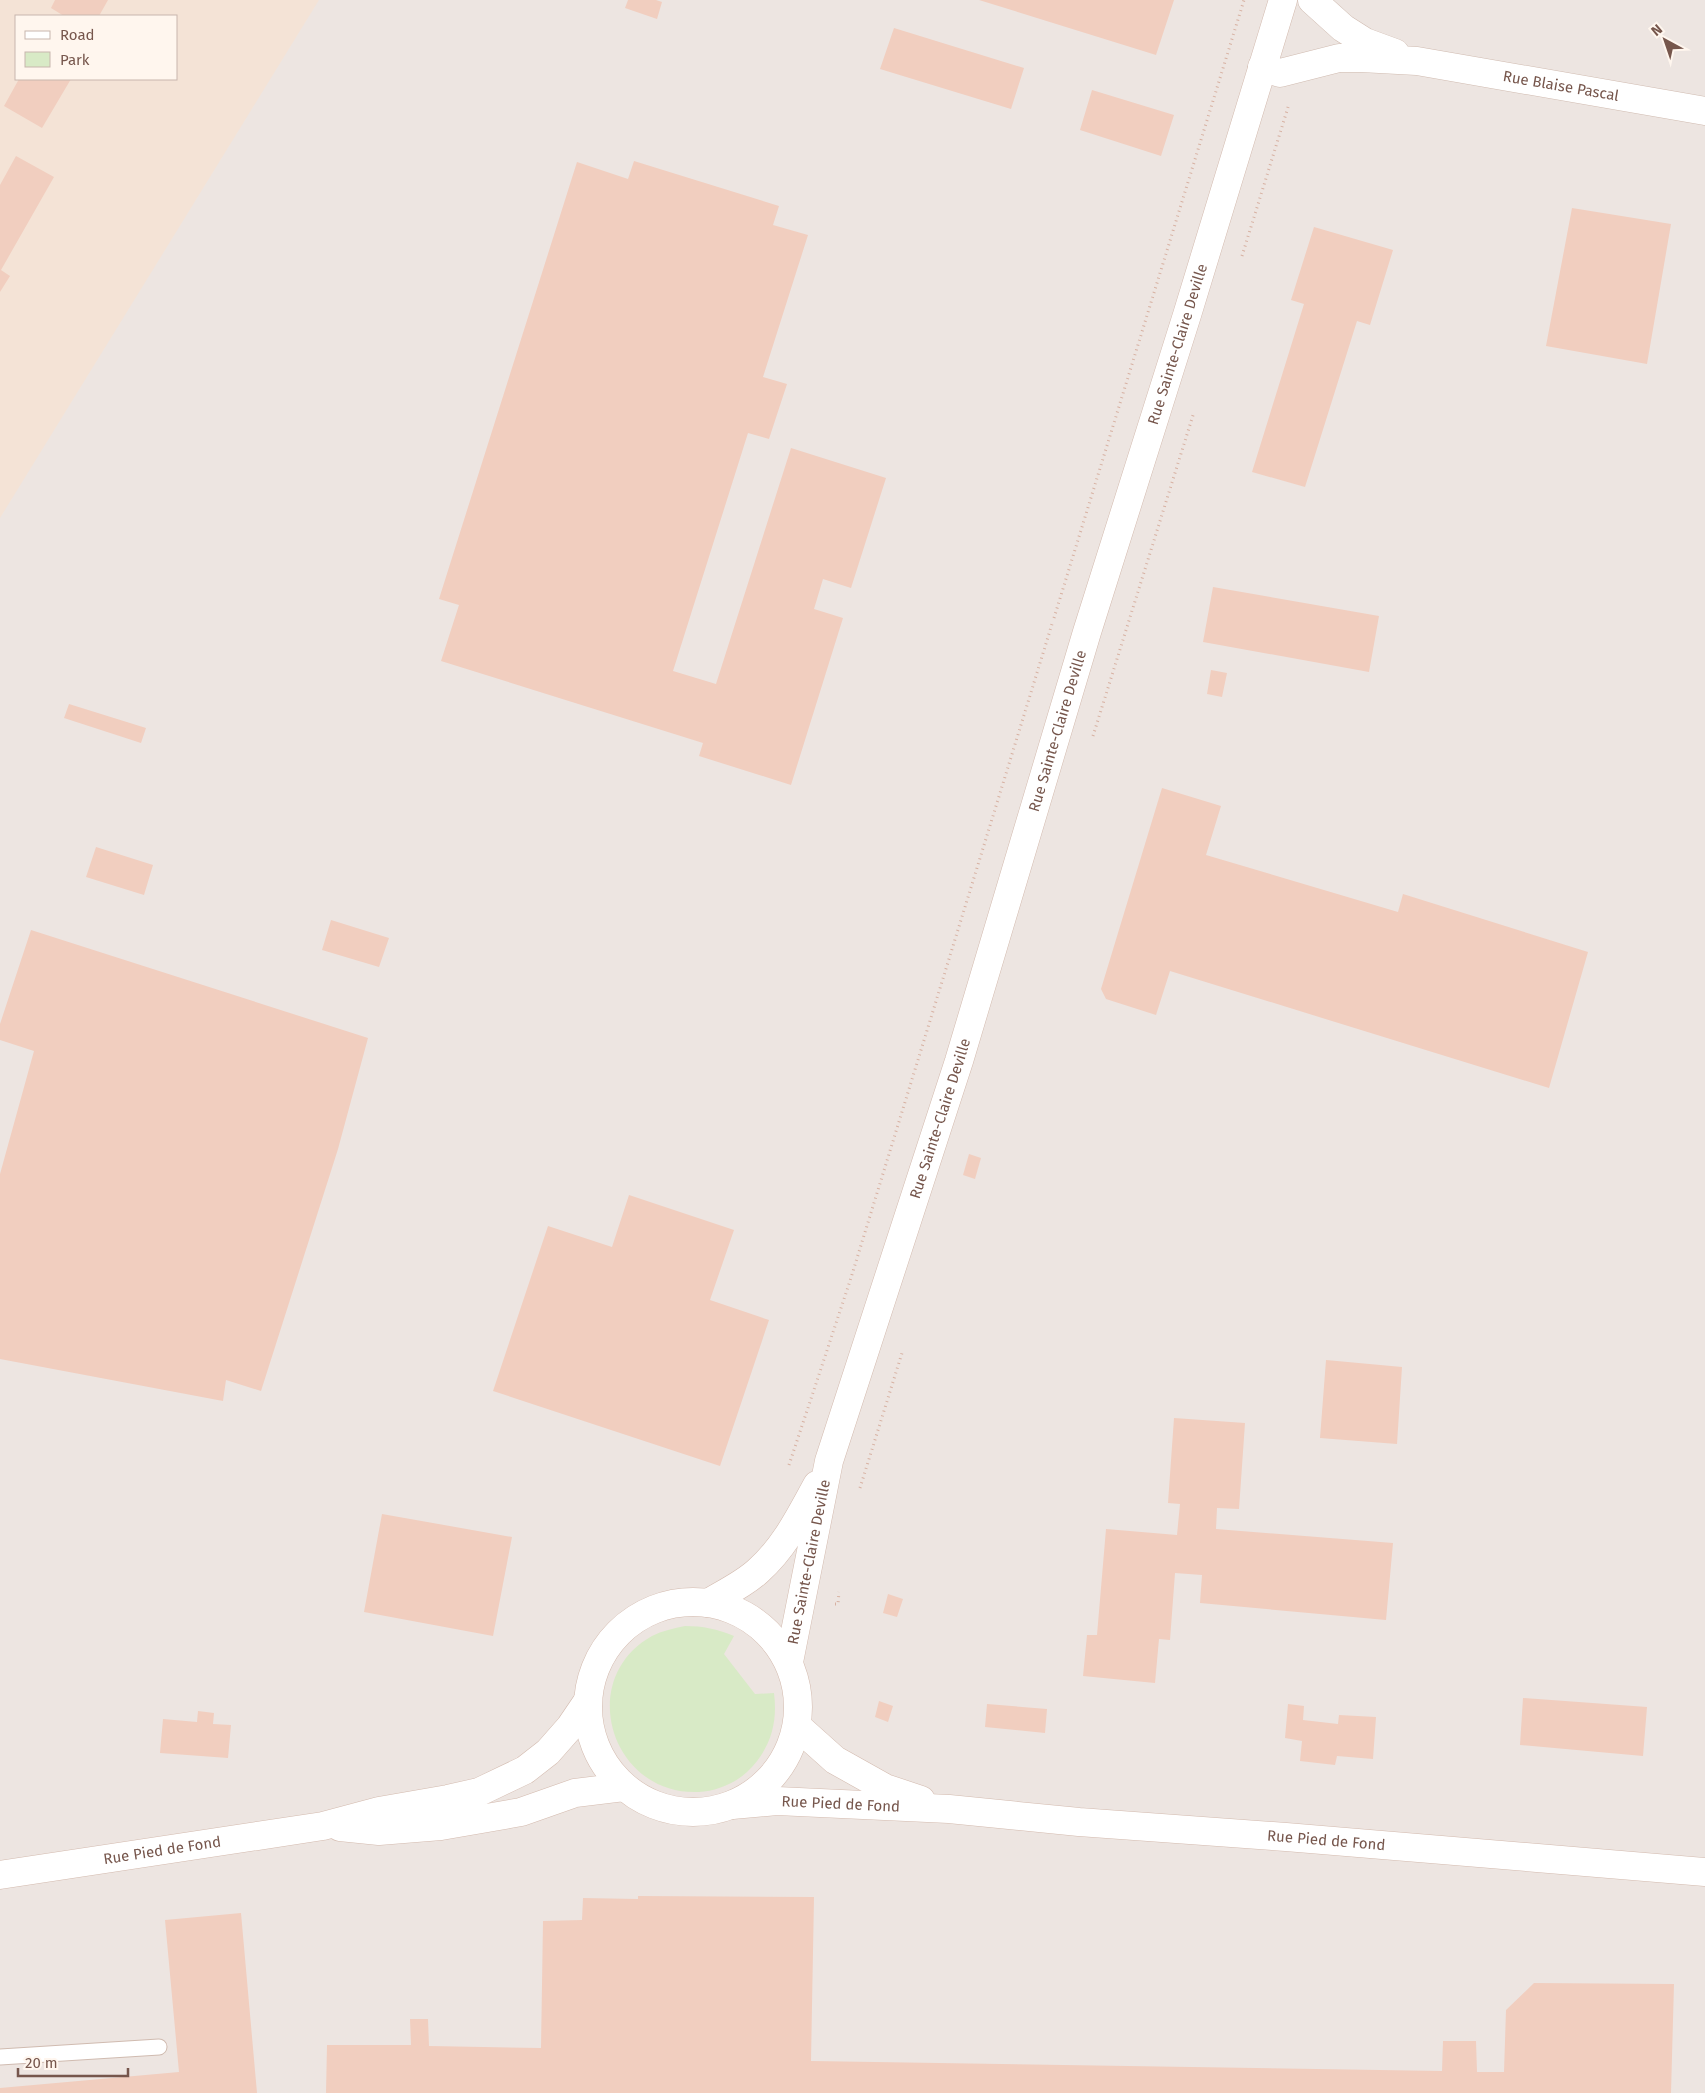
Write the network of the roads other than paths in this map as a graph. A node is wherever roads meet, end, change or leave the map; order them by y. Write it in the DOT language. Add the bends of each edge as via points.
graph roads {
  1 [pos="1283,0"];
  2 [pos="1312,0"];
  3 [pos="1417,61"];
  4 [pos="1262,68"];
  5 [pos="1705,111"];
  6 [pos="829,1461"];
  7 [pos="708,1603"];
  8 [pos="789,1662"];
  9 [pos="587,1702"];
  10 [pos="797,1726"];
  11 [pos="624,1787"];
  12 [pos="732,1805"];
  13 [pos="949,1809"];
  14 [pos="324,1826"];
  15 [pos="1705,1872"];
  16 [pos="0,1875"];
  17 [pos="159,2047"];
  18 [pos="0,2057"];
  1 -- 4 [label="main road, Rue Sainte-Claire Deville"];
  2 -- 3 [label="main road, Rue Blaise Pascal" via="1343,28 1365,42"];
  3 -- 4 [label="main road, Rue Blaise Pascal" via="1339,58 1280,73"];
  3 -- 5 [label="main road, Rue Blaise Pascal"];
  4 -- 6 [label="main road, Rue Sainte-Claire Deville" via="1087,632 959,1061"];
  6 -- 7 [label="main road, Rue Sainte-Claire Deville" via="790,1534 774,1554 757,1572"];
  6 -- 8 [label="main road, Rue Sainte-Claire Deville"];
  7 -- 8 [label="main road" via="734,1610 760,1626 775,1640"];
  7 -- 9 [label="main road" via="679,1602 647,1612 626,1625 606,1647 595,1668"];
  8 -- 10 [label="main road" via="797,1693"];
  9 -- 11 [label="main road" via="589,1726 596,1748 608,1770"];
  9 -- 14 [label="main road, Rue Pied de Fond" via="548,1752 525,1770 479,1792 379,1811"];
  10 -- 12 [label="main road" via="790,1748 771,1777 755,1792"];
  10 -- 13 [label="main road, Rue Pied de Fond" via="835,1760 885,1788"];
  11 -- 12 [label="main road" via="643,1800 672,1810 698,1812"];
  11 -- 14 [label="main road, Rue Pied de Fond" via="576,1793 521,1812 441,1826 379,1831"];
  12 -- 13 [label="main road, Rue Pied de Fond" via="777,1802"];
  13 -- 15 [label="main road, Rue Pied de Fond"];
  14 -- 16 [label="main road, Rue Pied de Fond"];
  17 -- 18 [label="lane"];
}
